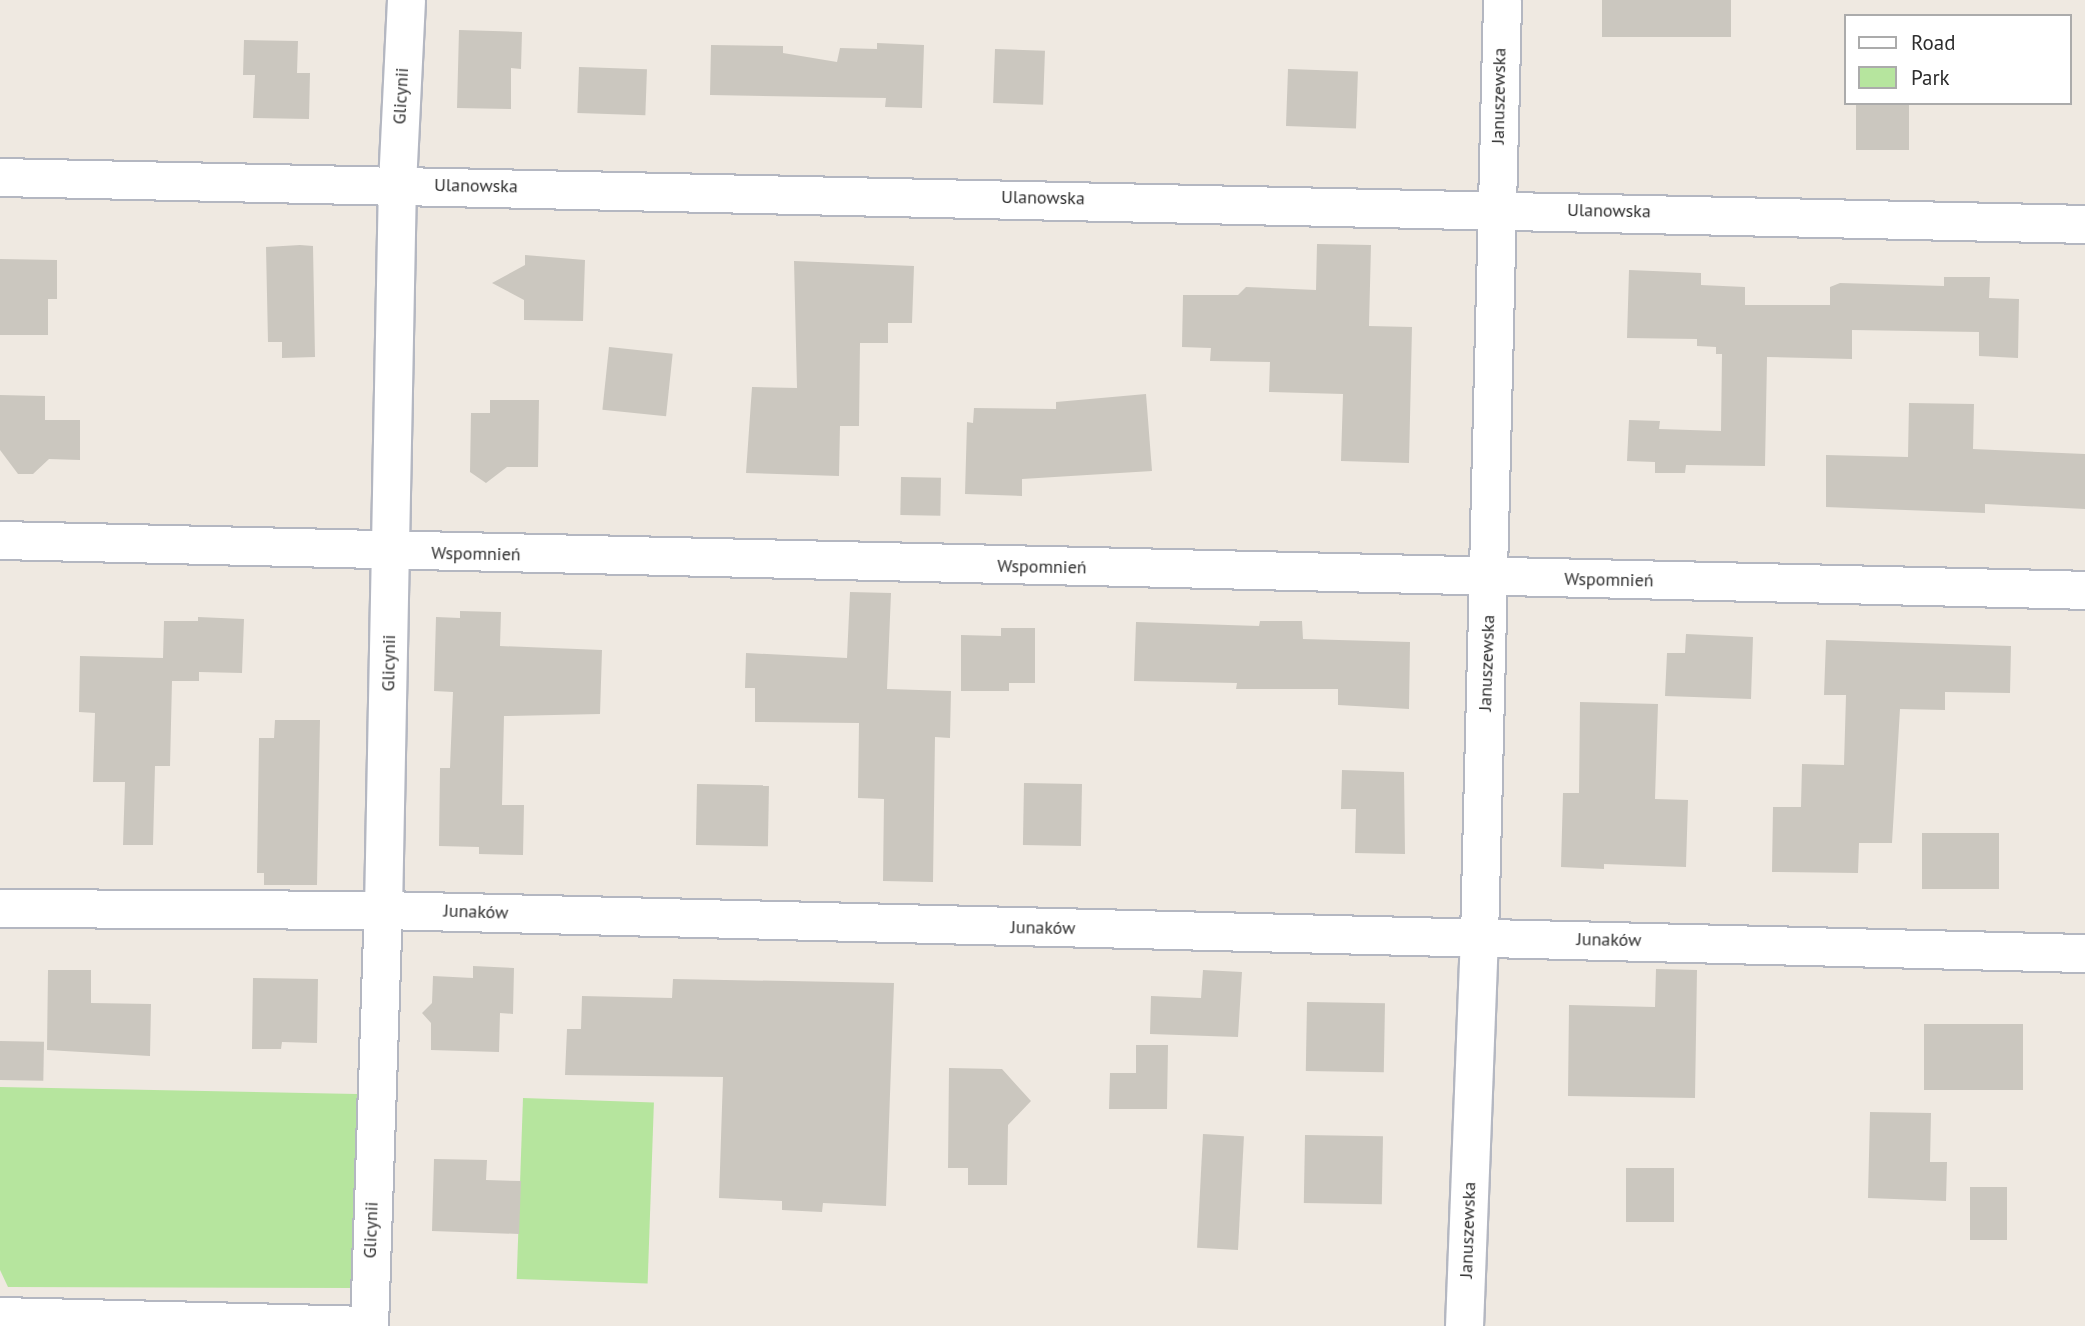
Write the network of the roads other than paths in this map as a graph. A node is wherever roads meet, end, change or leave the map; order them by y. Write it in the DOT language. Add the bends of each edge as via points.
graph roads {
  1 [pos="406,0"];
  2 [pos="1502,0"];
  3 [pos="0,177"];
  4 [pos="397,184"];
  5 [pos="1497,208"];
  6 [pos="2085,224"];
  7 [pos="0,540"];
  8 [pos="392,552"];
  9 [pos="1489,578"];
  10 [pos="2085,590"];
  11 [pos="0,908"];
  12 [pos="383,910"];
  13 [pos="1479,937"];
  14 [pos="2085,953"];
  15 [pos="0,1317"];
  16 [pos="358,1326"];
  17 [pos="369,1326"];
  18 [pos="1464,1326"];
  1 -- 4 [label="street, Glicynii"];
  2 -- 5 [label="street, Januszewska"];
  3 -- 4 [label="street, Ulanowska"];
  4 -- 5 [label="street, Ulanowska"];
  4 -- 8 [label="street, Glicynii"];
  5 -- 6 [label="street, Ulanowska"];
  5 -- 9 [label="street, Januszewska"];
  7 -- 8 [label="street, Wspomnień"];
  8 -- 9 [label="street, Wspomnień"];
  8 -- 12 [label="street, Glicynii"];
  9 -- 10 [label="street, Wspomnień"];
  9 -- 13 [label="street, Januszewska"];
  11 -- 12 [label="street, Junaków"];
  12 -- 13 [label="street, Junaków"];
  12 -- 17 [label="street, Glicynii"];
  13 -- 14 [label="street, Junaków"];
  13 -- 18 [label="street, Januszewska"];
  15 -- 16 [label="street"];
}
